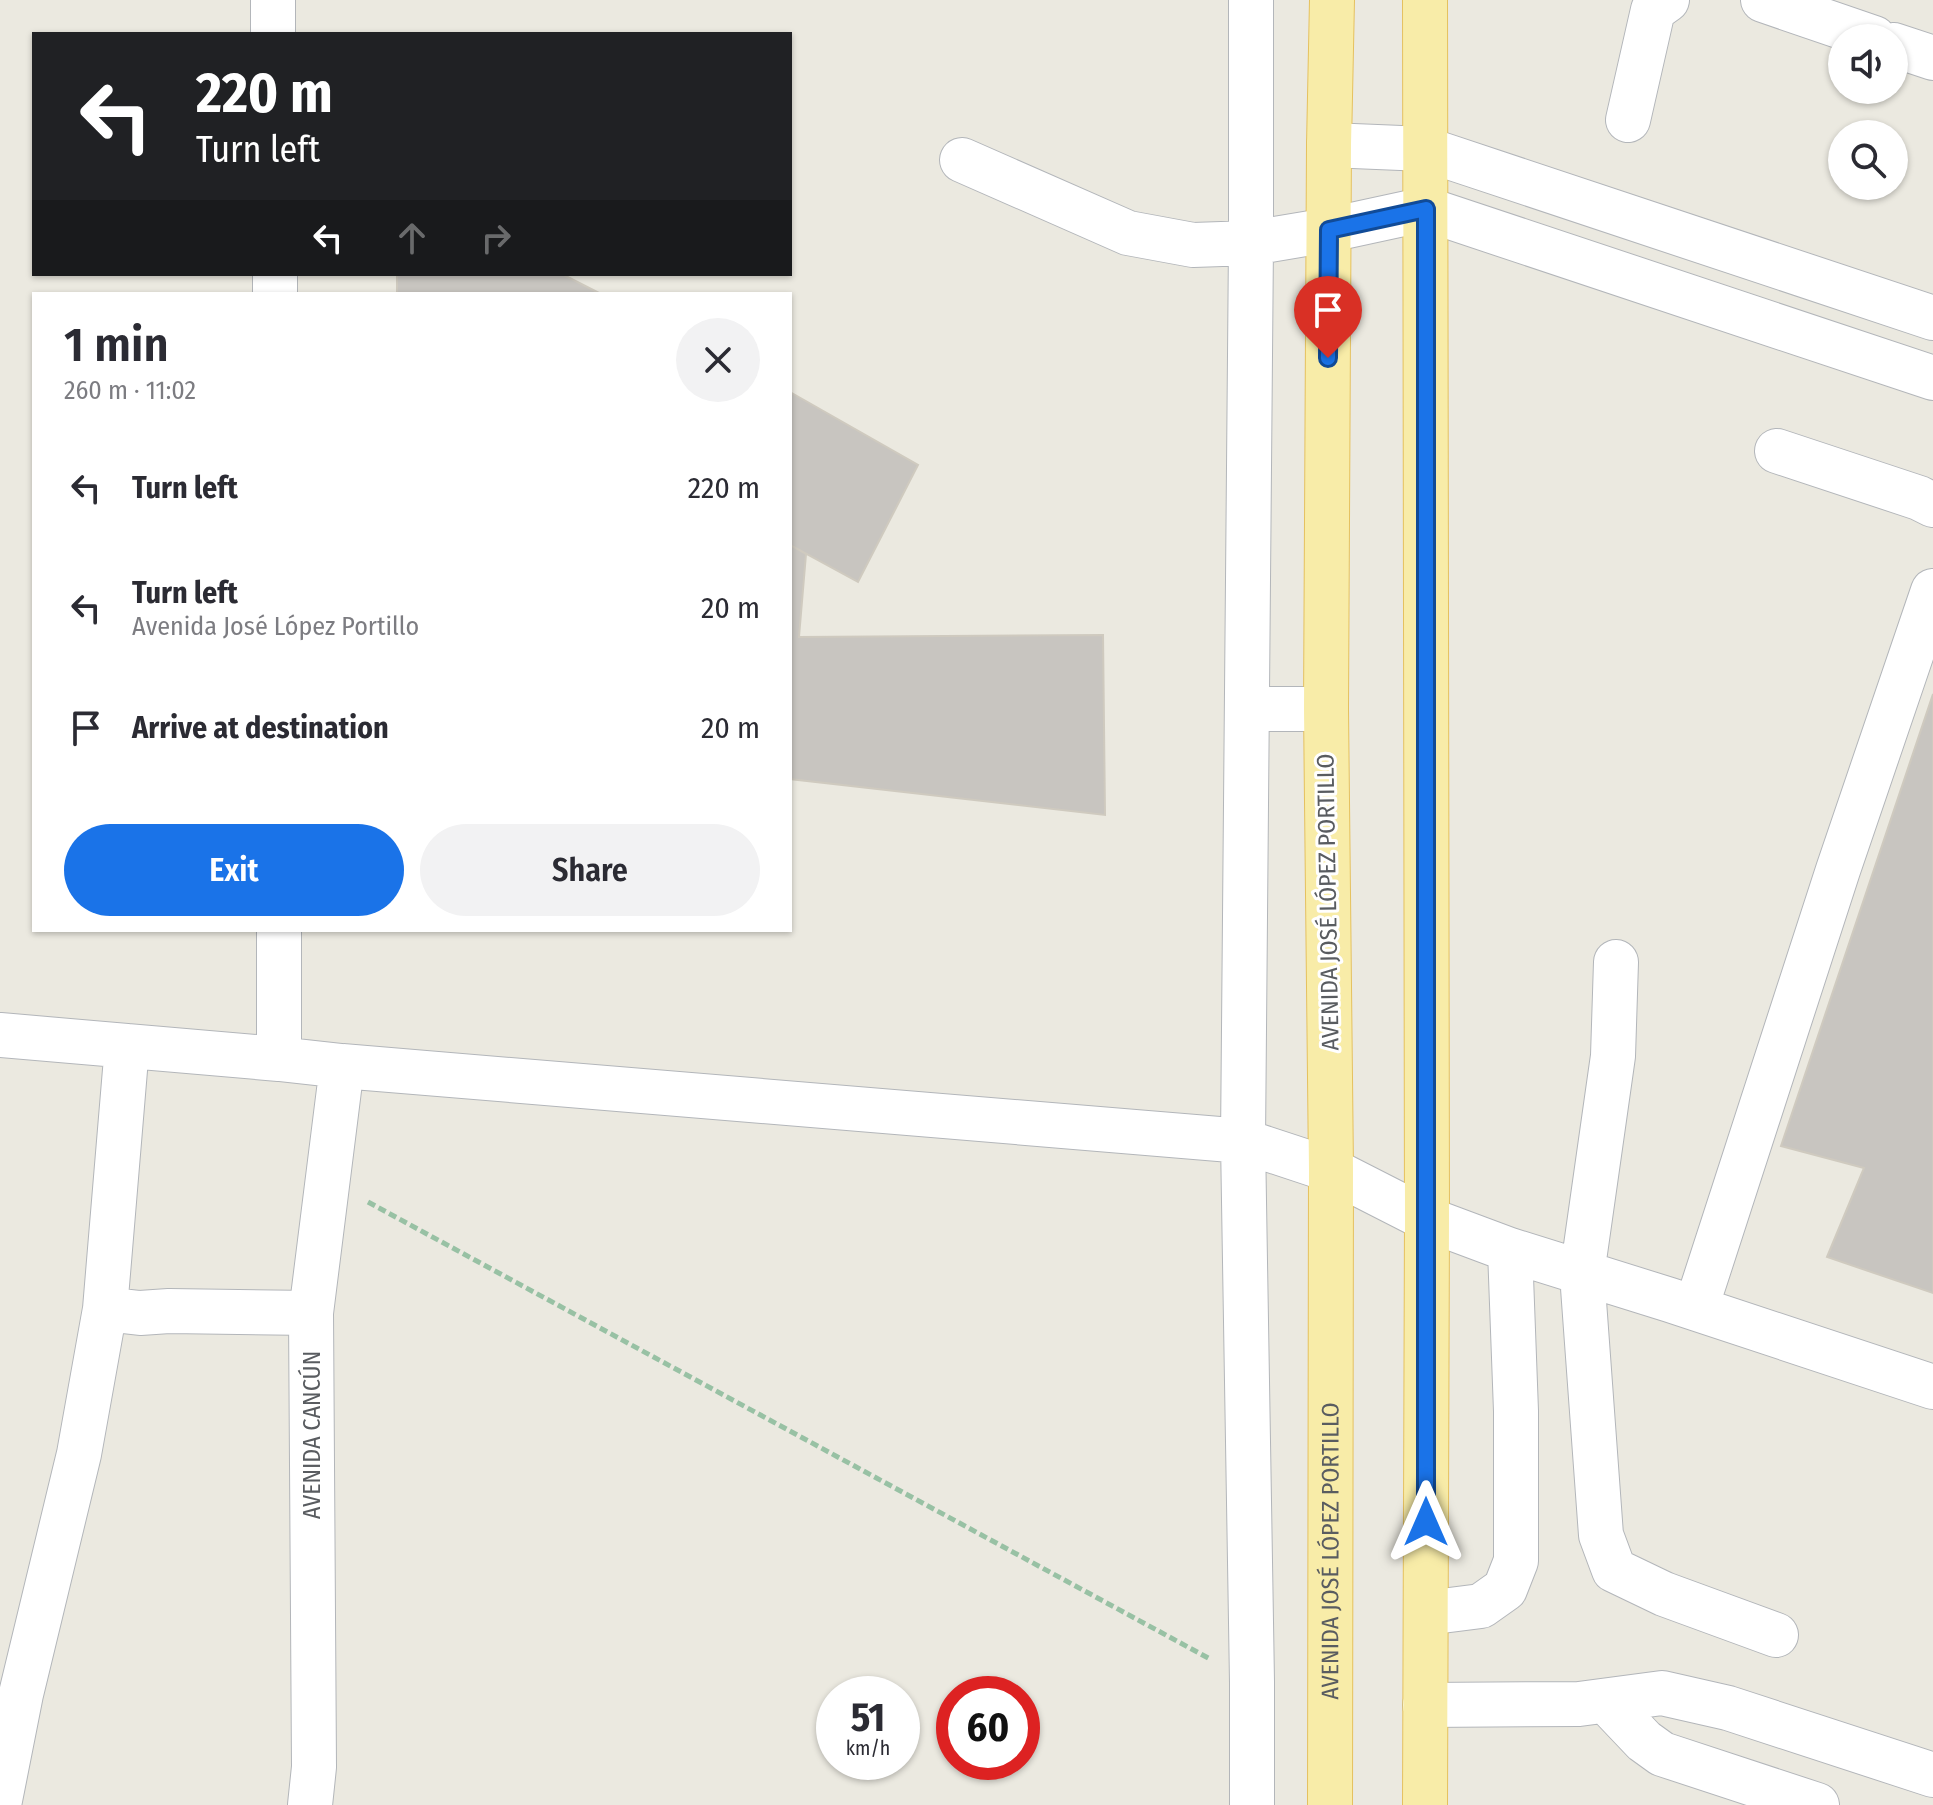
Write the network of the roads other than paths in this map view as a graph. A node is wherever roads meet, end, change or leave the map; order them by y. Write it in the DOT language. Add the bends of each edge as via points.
graph roads {
  1 [pos="273,0"];
  2 [pos="1251,0"];
  3 [pos="1332,0"];
  4 [pos="1425,0"];
  5 [pos="1667,0"];
  6 [pos="1763,0"];
  7 [pos="1833,24"];
  8 [pos="273,32"];
  9 [pos="1908,50"];
  10 [pos="1933,58"];
  11 [pos="1628,120"];
  12 [pos="1329,145"];
  13 [pos="1425,149"];
  14 [pos="962,160"];
  15 [pos="1426,209"];
  16 [pos="1329,230"];
  17 [pos="1251,243"];
  18 [pos="1743,255"];
  19 [pos="1733,311"];
  20 [pos="1933,318"];
  21 [pos="1933,378"];
  22 [pos="1777,451"];
  23 [pos="1933,505"];
  24 [pos="1933,591"];
  25 [pos="1247,709"];
  26 [pos="1326,709"];
  27 [pos="279,932"];
  28 [pos="1616,962"];
  29 [pos="0,1035"];
  30 [pos="127,1046"];
  31 [pos="279,1059"];
  32 [pos="342,1066"];
  33 [pos="1243,1141"];
  34 [pos="1331,1170"];
  35 [pos="1427,1219"];
  36 [pos="1510,1250"];
  37 [pos="1582,1274"];
  38 [pos="1696,1308"];
  39 [pos="105,1309"];
  40 [pos="311,1313"];
  41 [pos="1933,1387"];
  42 [pos="1426,1613"];
  43 [pos="1776,1635"];
  44 [pos="1606,1701"];
  45 [pos="1425,1705"];
  46 [pos="1933,1775"];
  47 [pos="0,1800"];
  48 [pos="310,1805"];
  49 [pos="1252,1805"];
  50 [pos="1330,1805"];
  51 [pos="1425,1805"];
  52 [pos="1817,1805"];
  1 -- 8 [label="street"];
  2 -- 17 [label="street"];
  3 -- 12 [label="main road, AVENIDA JOSÉ LÓPEZ PORTILLO"];
  4 -- 13 [label="main road"];
  5 -- 11 [label="street" via="1653,10"];
  6 -- 7 [label="street"];
  9 -- 10 [label="street"];
  12 -- 13 [label="street"];
  12 -- 16 [label="main road, AVENIDA JOSÉ LÓPEZ PORTILLO"];
  13 -- 15 [label="main road"];
  13 -- 18 [label="street"];
  14 -- 17 [label="street" via="1128,233 1193,245"];
  15 -- 16 [label="street"];
  15 -- 19 [label="street"];
  15 -- 35 [label="main road"];
  16 -- 17 [label="street"];
  16 -- 26 [label="main road, AVENIDA JOSÉ LÓPEZ PORTILLO"];
  17 -- 25 [label="street"];
  18 -- 19 [label="street"];
  18 -- 20 [label="street"];
  19 -- 21 [label="street"];
  22 -- 23 [label="street"];
  24 -- 38 [label="street"];
  25 -- 26 [label="street"];
  25 -- 33 [label="street"];
  26 -- 34 [label="main road, AVENIDA JOSÉ LÓPEZ PORTILLO"];
  27 -- 31 [label="street"];
  28 -- 37 [label="street" via="1613,1056"];
  29 -- 30 [label="street"];
  30 -- 31 [label="street"];
  30 -- 39 [label="street"];
  31 -- 32 [label="street"];
  32 -- 33 [label="street"];
  32 -- 40 [label="street, AVENIDA CANCÚN"];
  33 -- 34 [label="street"];
  33 -- 49 [label="street"];
  34 -- 35 [label="street"];
  34 -- 50 [label="main road, AVENIDA JOSÉ LÓPEZ PORTILLO"];
  35 -- 36 [label="street"];
  35 -- 42 [label="main road"];
  36 -- 37 [label="street"];
  36 -- 42 [label="street" via="1516,1561 1505,1589 1481,1606"];
  37 -- 38 [label="street"];
  37 -- 43 [label="street" via="1601,1535 1614,1570"];
  38 -- 41 [label="street"];
  39 -- 40 [label="street"];
  39 -- 47 [label="street" via="79,1454"];
  40 -- 48 [label="street, AVENIDA CANCÚN"];
  42 -- 45 [label="main road"];
  44 -- 45 [label="street"];
  44 -- 46 [label="street" via="1662,1693 1728,1708"];
  44 -- 52 [label="street" via="1662,1754"];
  45 -- 51 [label="main road"];
}
